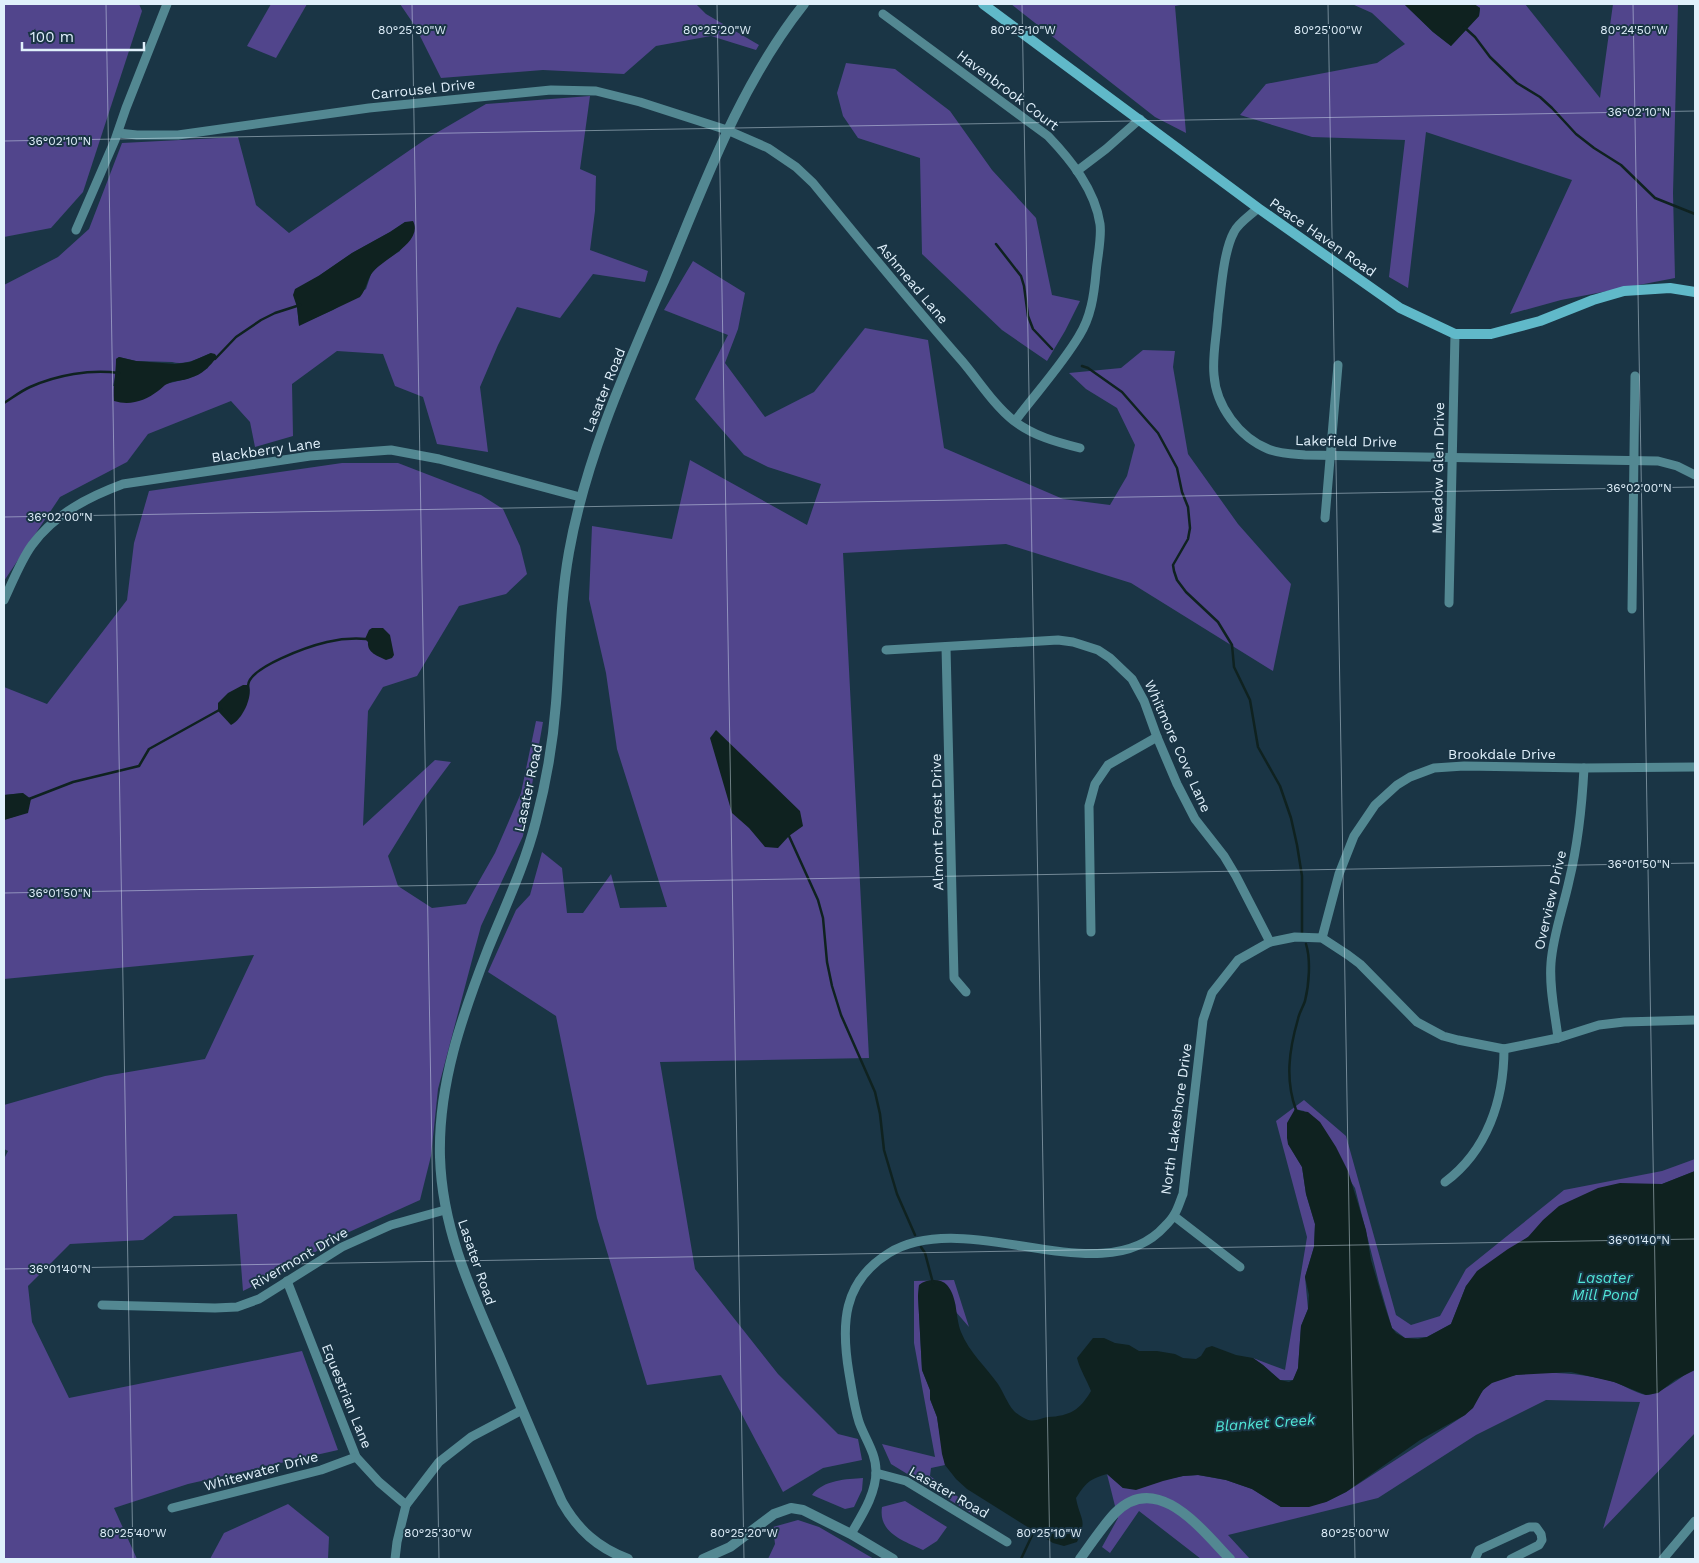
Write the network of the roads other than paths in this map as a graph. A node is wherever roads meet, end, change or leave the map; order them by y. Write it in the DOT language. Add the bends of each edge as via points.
graph roads {
  1 [pos="167,4"];
  2 [pos="804,4"];
  3 [pos="983,4"];
  4 [pos="883,14"];
  5 [pos="1140,120"];
  6 [pos="727,130"];
  7 [pos="118,133"];
  8 [pos="1077,171"];
  9 [pos="1258,208"];
  10 [pos="76,230"];
  11 [pos="1695,292"];
  12 [pos="1455,334"];
  13 [pos="1338,365"];
  14 [pos="1635,376"];
  15 [pos="1015,421"];
  16 [pos="1080,448"];
  17 [pos="1330,455"];
  18 [pos="1452,457"];
  19 [pos="1635,460"];
  20 [pos="1695,475"];
  21 [pos="580,497"];
  22 [pos="1324,518"];
  23 [pos="4,600"];
  24 [pos="1449,603"];
  25 [pos="1632,609"];
  26 [pos="946,647"];
  27 [pos="886,650"];
  28 [pos="1156,737"];
  29 [pos="1695,767"];
  30 [pos="1584,768"];
  31 [pos="1091,932"];
  32 [pos="1322,938"];
  33 [pos="1270,942"];
  34 [pos="966,992"];
  35 [pos="1695,1020"];
  36 [pos="1558,1038"];
  37 [pos="1504,1049"];
  38 [pos="1445,1182"];
  39 [pos="446,1210"];
  40 [pos="1174,1216"];
  41 [pos="1240,1267"];
  42 [pos="287,1281"];
  43 [pos="102,1306"];
  44 [pos="522,1410"];
  45 [pos="356,1457"];
  46 [pos="876,1473"];
  47 [pos="406,1505"];
  48 [pos="172,1508"];
  49 [pos="1695,1521"];
  50 [pos="851,1534"];
  51 [pos="1006,1542"];
  52 [pos="1517,1558"];
  53 [pos="394,1559"];
  54 [pos="628,1559"];
  55 [pos="703,1559"];
  56 [pos="893,1559"];
  57 [pos="1080,1559"];
  58 [pos="1230,1559"];
  59 [pos="1475,1559"];
  60 [pos="1663,1559"];
  1 -- 7 [label="street"];
  2 -- 6 [label="street, Lasater Road" via="761,66"];
  3 -- 5 [label="main road, Peace Haven Road"];
  4 -- 8 [label="street, Havenbrook Court" via="1048,136"];
  5 -- 8 [label="street"];
  5 -- 9 [label="main road, Peace Haven Road"];
  6 -- 7 [label="street, Carrousel Drive" via="596,91 551,90 369,108 178,135"];
  6 -- 15 [label="street, Ashmead Lane" via="768,148 813,183 999,408"];
  6 -- 21 [label="street, Lasater Road" via="608,413"];
  7 -- 10 [label="street"];
  8 -- 15 [label="street, Havenbrook Court" via="1087,186 1100,225 1094,296 1080,335"];
  9 -- 12 [label="main road, Peace Haven Road" via="1400,308"];
  9 -- 17 [label="street, Lakefield Drive" via="1234,231 1227,253 1215,347 1217,394 1243,433 1267,448 1284,454"];
  11 -- 12 [label="main road, Peace Haven Road" via="1670,288 1624,291 1540,321 1491,334"];
  12 -- 18 [label="street, Meadow Glen Drive"];
  13 -- 17 [label="street"];
  14 -- 19 [label="street"];
  15 -- 16 [label="street, Ashmead Lane" via="1035,434"];
  17 -- 18 [label="street, Lakefield Drive"];
  17 -- 22 [label="street"];
  18 -- 19 [label="street, Lakefield Drive"];
  18 -- 24 [label="street, Meadow Glen Drive"];
  19 -- 20 [label="street, Lakefield Drive" via="1658,461"];
  19 -- 25 [label="street"];
  21 -- 23 [label="street, Blackberry Lane" via="439,459 391,450 310,456 123,484 99,492 53,522 31,546"];
  21 -- 39 [label="street, Lasater Road" via="566,565 555,715 543,795 528,848 484,960 448,1066 440,1137 441,1180"];
  26 -- 27 [label="street, Whitmore Cove Lane"];
  26 -- 28 [label="street, Whitmore Cove Lane" via="1058,640 1098,650 1132,679 1144,701"];
  26 -- 34 [label="street, Almont Forest Drive" via="954,978"];
  28 -- 31 [label="street" via="1108,765 1095,784 1089,806"];
  28 -- 33 [label="street, Whitmore Cove Lane" via="1195,819 1224,856"];
  29 -- 30 [label="street, Brookdale Drive"];
  30 -- 32 [label="street, Brookdale Drive" via="1504,765 1434,768 1397,785 1375,805 1354,836 1339,874"];
  30 -- 36 [label="street, Overview Drive" via="1576,853 1552,955 1551,992"];
  32 -- 33 [label="street, North Lakeshore Drive" via="1295,937"];
  32 -- 37 [label="street" via="1360,964 1417,1022 1443,1036"];
  33 -- 40 [label="street, North Lakeshore Drive" via="1238,960 1212,993 1203,1020 1183,1194"];
  35 -- 36 [label="street" via="1599,1025"];
  36 -- 37 [label="street"];
  37 -- 38 [label="street" via="1499,1097 1488,1129 1468,1162"];
  39 -- 42 [label="street, Rivermont Drive" via="391,1226 342,1247"];
  39 -- 44 [label="street, Lasater Road" via="464,1274"];
  40 -- 41 [label="street"];
  40 -- 46 [label="street, North Lakeshore Drive" via="1154,1238 1116,1253 1082,1253 934,1238 898,1248 870,1268 851,1297 844,1339 856,1410 873,1453"];
  42 -- 43 [label="street, Rivermont Drive" via="259,1299 236,1307"];
  42 -- 45 [label="street, Equestrian Lane"];
  44 -- 47 [label="street" via="471,1437 439,1462"];
  44 -- 54 [label="street, Lasater Road" via="569,1514 594,1542"];
  45 -- 47 [label="street, Equestrian Lane"];
  45 -- 48 [label="street, Whitewater Drive" via="321,1470"];
  46 -- 50 [label="street, North Lakeshore Drive" via="872,1494"];
  46 -- 51 [label="street, Lasater Road" via="906,1481"];
  47 -- 53 [label="street"];
  49 -- 60 [label="street"];
  50 -- 55 [label="street" via="804,1510 784,1509 730,1547"];
  50 -- 56 [label="street"];
  52 -- 59 [label="street" via="1539,1545 1542,1540 1536,1527 1479,1550"];
  57 -- 58 [label="street" via="1115,1513 1133,1501 1146,1498 1160,1499 1176,1508"];
}
